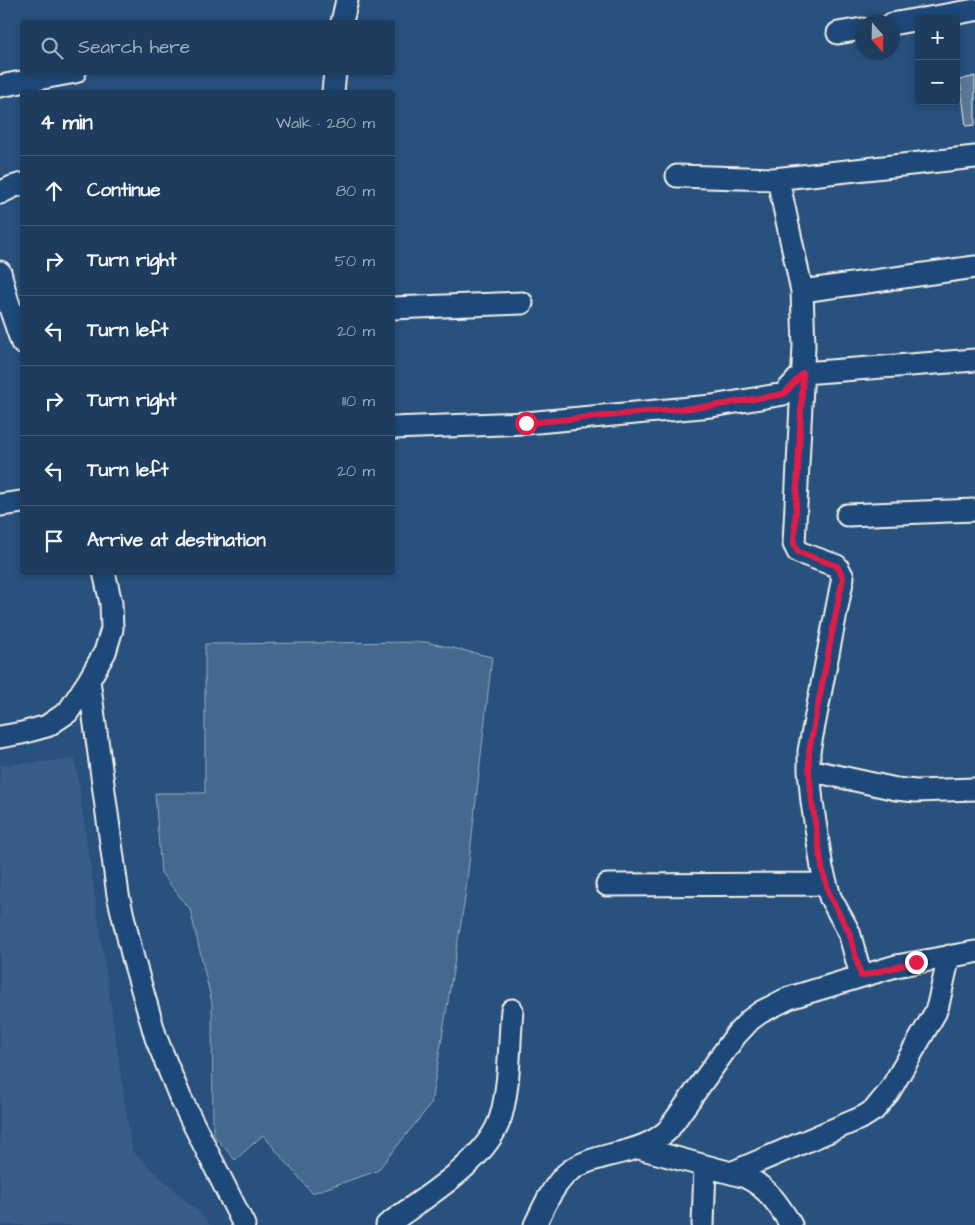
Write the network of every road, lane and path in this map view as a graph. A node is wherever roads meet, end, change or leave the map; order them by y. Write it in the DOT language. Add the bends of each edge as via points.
graph roads {
  1 [pos="347,0"];
  2 [pos="975,10"];
  3 [pos="946,15"];
  4 [pos="342,20"];
  5 [pos="915,21"];
  6 [pos="900,23"];
  7 [pos="855,30"];
  8 [pos="838,33"];
  9 [pos="59,75"];
  10 [pos="335,75"];
  11 [pos="0,86"];
  12 [pos="333,90"];
  13 [pos="975,157"];
  14 [pos="678,176"];
  15 [pos="778,179"];
  16 [pos="20,185"];
  17 [pos="0,193"];
  18 [pos="975,267"];
  19 [pos="0,272"];
  20 [pos="802,291"];
  21 [pos="10,298"];
  22 [pos="522,303"];
  23 [pos="395,308"];
  24 [pos="20,336"];
  25 [pos="975,360"];
  26 [pos="803,373"];
  27 [pos="395,428"];
  28 [pos="20,502"];
  29 [pos="0,506"];
  30 [pos="975,510"];
  31 [pos="847,515"];
  32 [pos="105,575"];
  33 [pos="89,680"];
  34 [pos="0,737"];
  35 [pos="809,770"];
  36 [pos="975,789"];
  37 [pos="825,884"];
  38 [pos="607,885"];
  39 [pos="975,952"];
  40 [pos="949,956"];
  41 [pos="861,976"];
  42 [pos="512,1010"];
  43 [pos="640,1148"];
  44 [pos="705,1166"];
  45 [pos="731,1172"];
  46 [pos="244,1225"];
  47 [pos="387,1225"];
  48 [pos="535,1225"];
  49 [pos="703,1225"];
  50 [pos="791,1225"];
  1 -- 4 [label="street"];
  2 -- 3 [label="street"];
  5 -- 6 [label="street"];
  7 -- 8 [label="street"];
  9 -- 11 [label="street"];
  10 -- 12 [label="street"];
  13 -- 15 [label="street"];
  14 -- 15 [label="street"];
  15 -- 20 [label="street"];
  16 -- 17 [label="street"];
  18 -- 20 [label="street"];
  19 -- 21 [label="street"];
  20 -- 26 [label="street"];
  21 -- 24 [label="street"];
  22 -- 23 [label="street"];
  25 -- 26 [label="street"];
  26 -- 27 [label="street" via="784,394 712,406 526,423"];
  26 -- 35 [label="street" via="794,544 798,552 837,566 843,577 813,724"];
  28 -- 29 [label="street"];
  30 -- 31 [label="street"];
  32 -- 33 [label="street" via="111,603 112,629 105,652"];
  33 -- 34 [label="street" via="68,712 47,726"];
  33 -- 46 [label="street" via="118,895 133,958 156,1038 177,1089"];
  35 -- 36 [label="street" via="896,790"];
  35 -- 37 [label="street"];
  37 -- 38 [label="street"];
  37 -- 41 [label="street" via="849,932"];
  39 -- 40 [label="street"];
  40 -- 41 [label="street"];
  40 -- 45 [label="street" via="935,1013 889,1092 874,1110"];
  41 -- 43 [label="street" via="789,998 750,1020 668,1130 654,1142"];
  42 -- 47 [label="street" via="505,1093 500,1117 491,1137 478,1155 457,1174"];
  43 -- 44 [label="street"];
  43 -- 48 [label="street" via="582,1164 566,1174"];
  44 -- 45 [label="street"];
  44 -- 49 [label="street"];
  45 -- 50 [label="street" via="758,1183 777,1203"];
}
